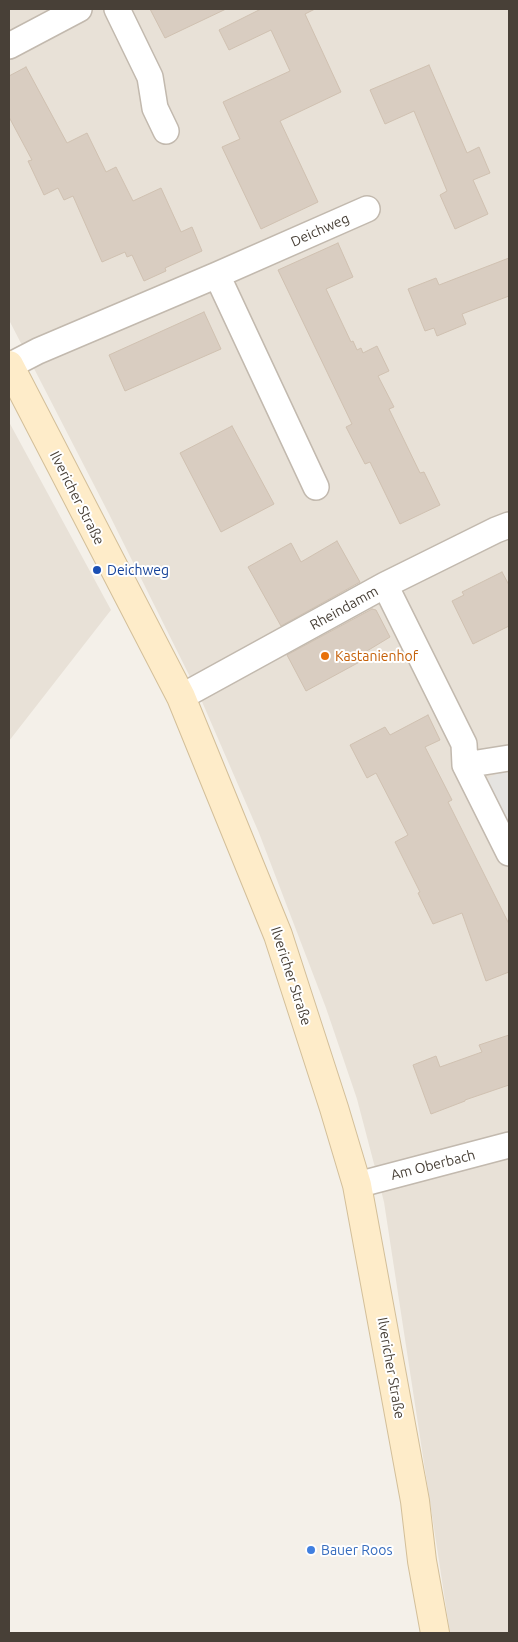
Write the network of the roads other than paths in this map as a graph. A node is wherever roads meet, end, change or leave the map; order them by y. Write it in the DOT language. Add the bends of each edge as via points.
graph roads {
  1 [pos="79,9"];
  2 [pos="117,9"];
  3 [pos="9,46"];
  4 [pos="166,131"];
  5 [pos="367,209"];
  6 [pos="218,275"];
  7 [pos="9,366"];
  8 [pos="316,487"];
  9 [pos="509,525"];
  10 [pos="385,585"];
  11 [pos="182,697"];
  12 [pos="509,758"];
  13 [pos="464,765"];
  14 [pos="509,853"];
  15 [pos="509,1145"];
  16 [pos="357,1185"];
  17 [pos="435,1633"];
  1 -- 3 [label="street"];
  2 -- 4 [label="street" via="150,77 155,108"];
  5 -- 6 [label="street, Deichweg"];
  6 -- 7 [label="street, Deichweg"];
  6 -- 8 [label="street"];
  7 -- 11 [label="street, Ilvericher Straße"];
  9 -- 10 [label="street, Rheindamm"];
  10 -- 11 [label="street, Rheindamm"];
  10 -- 13 [label="street" via="464,744"];
  11 -- 16 [label="street, Ilvericher Straße" via="278,935"];
  12 -- 13 [label="street"];
  13 -- 14 [label="street"];
  15 -- 16 [label="street, Am Oberbach"];
  16 -- 17 [label="street, Ilvericher Straße" via="415,1501"];
}
